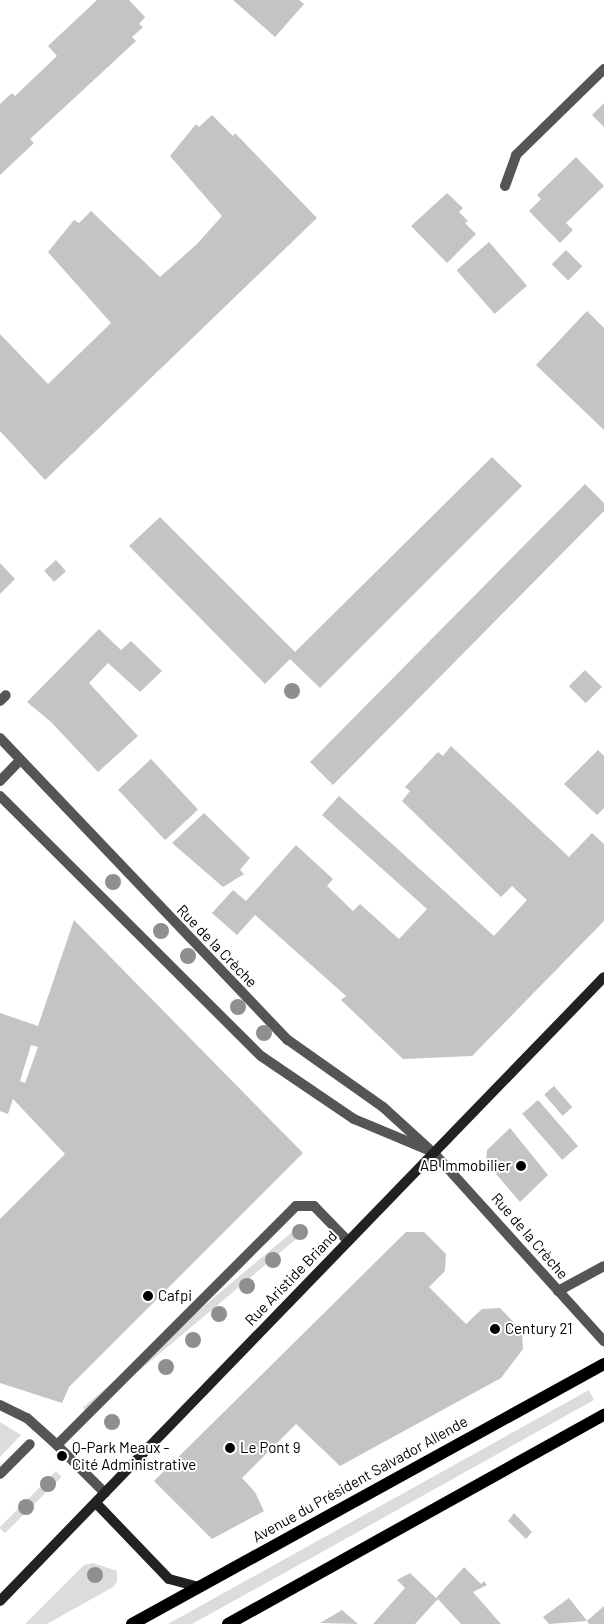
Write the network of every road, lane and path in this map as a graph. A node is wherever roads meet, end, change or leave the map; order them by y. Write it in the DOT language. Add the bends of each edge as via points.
graph roads {
  1 [pos="604,70"];
  2 [pos="505,186"];
  3 [pos="0,738"];
  4 [pos="20,760"];
  5 [pos="0,781"];
  6 [pos="0,796"];
  7 [pos="604,977"];
  8 [pos="433,1152"];
  9 [pos="348,1241"];
  10 [pos="604,1266"];
  11 [pos="558,1291"];
  12 [pos="604,1341"];
  13 [pos="604,1364"];
  14 [pos="0,1405"];
  15 [pos="604,1415"];
  16 [pos="30,1444"];
  17 [pos="57,1445"];
  18 [pos="0,1474"];
  19 [pos="105,1493"];
  20 [pos="96,1502"];
  21 [pos="198,1587"];
  22 [pos="0,1601"];
  23 [pos="132,1624"];
  24 [pos="228,1624"];
  1 -- 2 [label="street" via="516,155"];
  3 -- 4 [label="street, Rue de la Crèche"];
  4 -- 5 [label="street"];
  4 -- 8 [label="street, Rue de la Crèche" via="288,1040 382,1106"];
  6 -- 8 [label="street, Rue de la Crèche" via="260,1056 354,1119"];
  7 -- 8 [label="main road, Rue Aristide Briand"];
  8 -- 9 [label="main road, Rue Aristide Briand"];
  8 -- 11 [label="street, Rue de la Crèche"];
  9 -- 17 [label="street" via="314,1206 296,1206"];
  9 -- 19 [label="main road, Rue Aristide Briand"];
  10 -- 11 [label="street"];
  11 -- 12 [label="street, Rue de la Crèche"];
  13 -- 21 [label="main road, Avenue du Président Salvador Allende"];
  14 -- 17 [label="street" via="27,1418"];
  15 -- 24 [label="main road"];
  16 -- 18 [label="street" via="16,1465"];
  17 -- 19 [label="street"];
  19 -- 20 [label="main road, Rue Aristide Briand"];
  20 -- 21 [label="main road" via="169,1579"];
  20 -- 22 [label="main road, Rue Aristide Briand"];
  21 -- 23 [label="main road, Avenue du Président Salvador Allende"];
}
